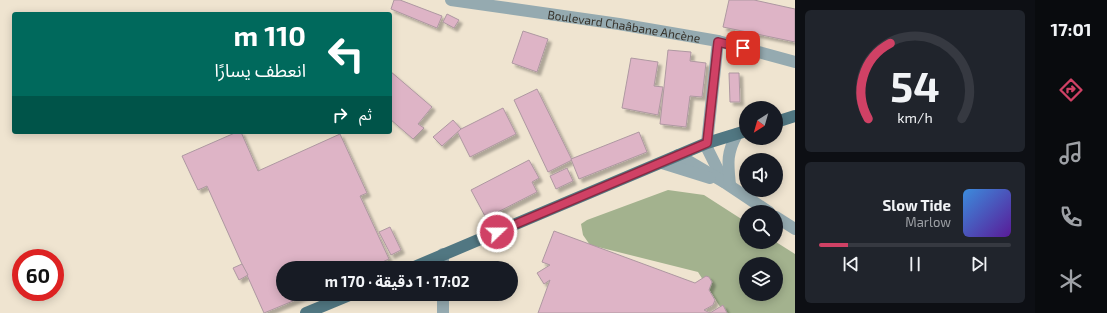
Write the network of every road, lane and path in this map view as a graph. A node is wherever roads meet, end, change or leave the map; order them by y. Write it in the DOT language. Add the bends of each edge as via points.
graph roads {
  1 [pos="451,0"];
  2 [pos="718,42"];
  3 [pos="795,62"];
  4 [pos="795,116"];
  5 [pos="783,120"];
  6 [pos="739,133"];
  7 [pos="739,135"];
  8 [pos="707,143"];
  9 [pos="678,155"];
  10 [pos="662,163"];
  11 [pos="727,184"];
  12 [pos="758,205"];
  13 [pos="783,221"];
  14 [pos="795,229"];
  15 [pos="443,254"];
  16 [pos="428,261"];
  17 [pos="443,261"];
  18 [pos="335,301"];
  19 [pos="443,301"];
  20 [pos="306,313"];
  21 [pos="443,313"];
  1 -- 2 [label="street, Boulevard Chaâbane Ahcène" via="618,24"];
  2 -- 3 [label="street, Boulevard Chaâbane Ahcène"];
  2 -- 8 [label="street"];
  4 -- 5 [label="main road"];
  6 -- 8 [label="main road"];
  7 -- 11 [label="street" via="729,150"];
  8 -- 9 [label="main road"];
  8 -- 11 [label="street" via="708,150"];
  9 -- 10 [label="main road"];
  9 -- 11 [label="street"];
  10 -- 11 [label="street"];
  10 -- 15 [label="main road"];
  11 -- 12 [label="street"];
  13 -- 14 [label="street"];
  15 -- 16 [label="main road"];
  15 -- 17 [label="street"];
  18 -- 20 [label="main road"];
  19 -- 21 [label="street"];
}
